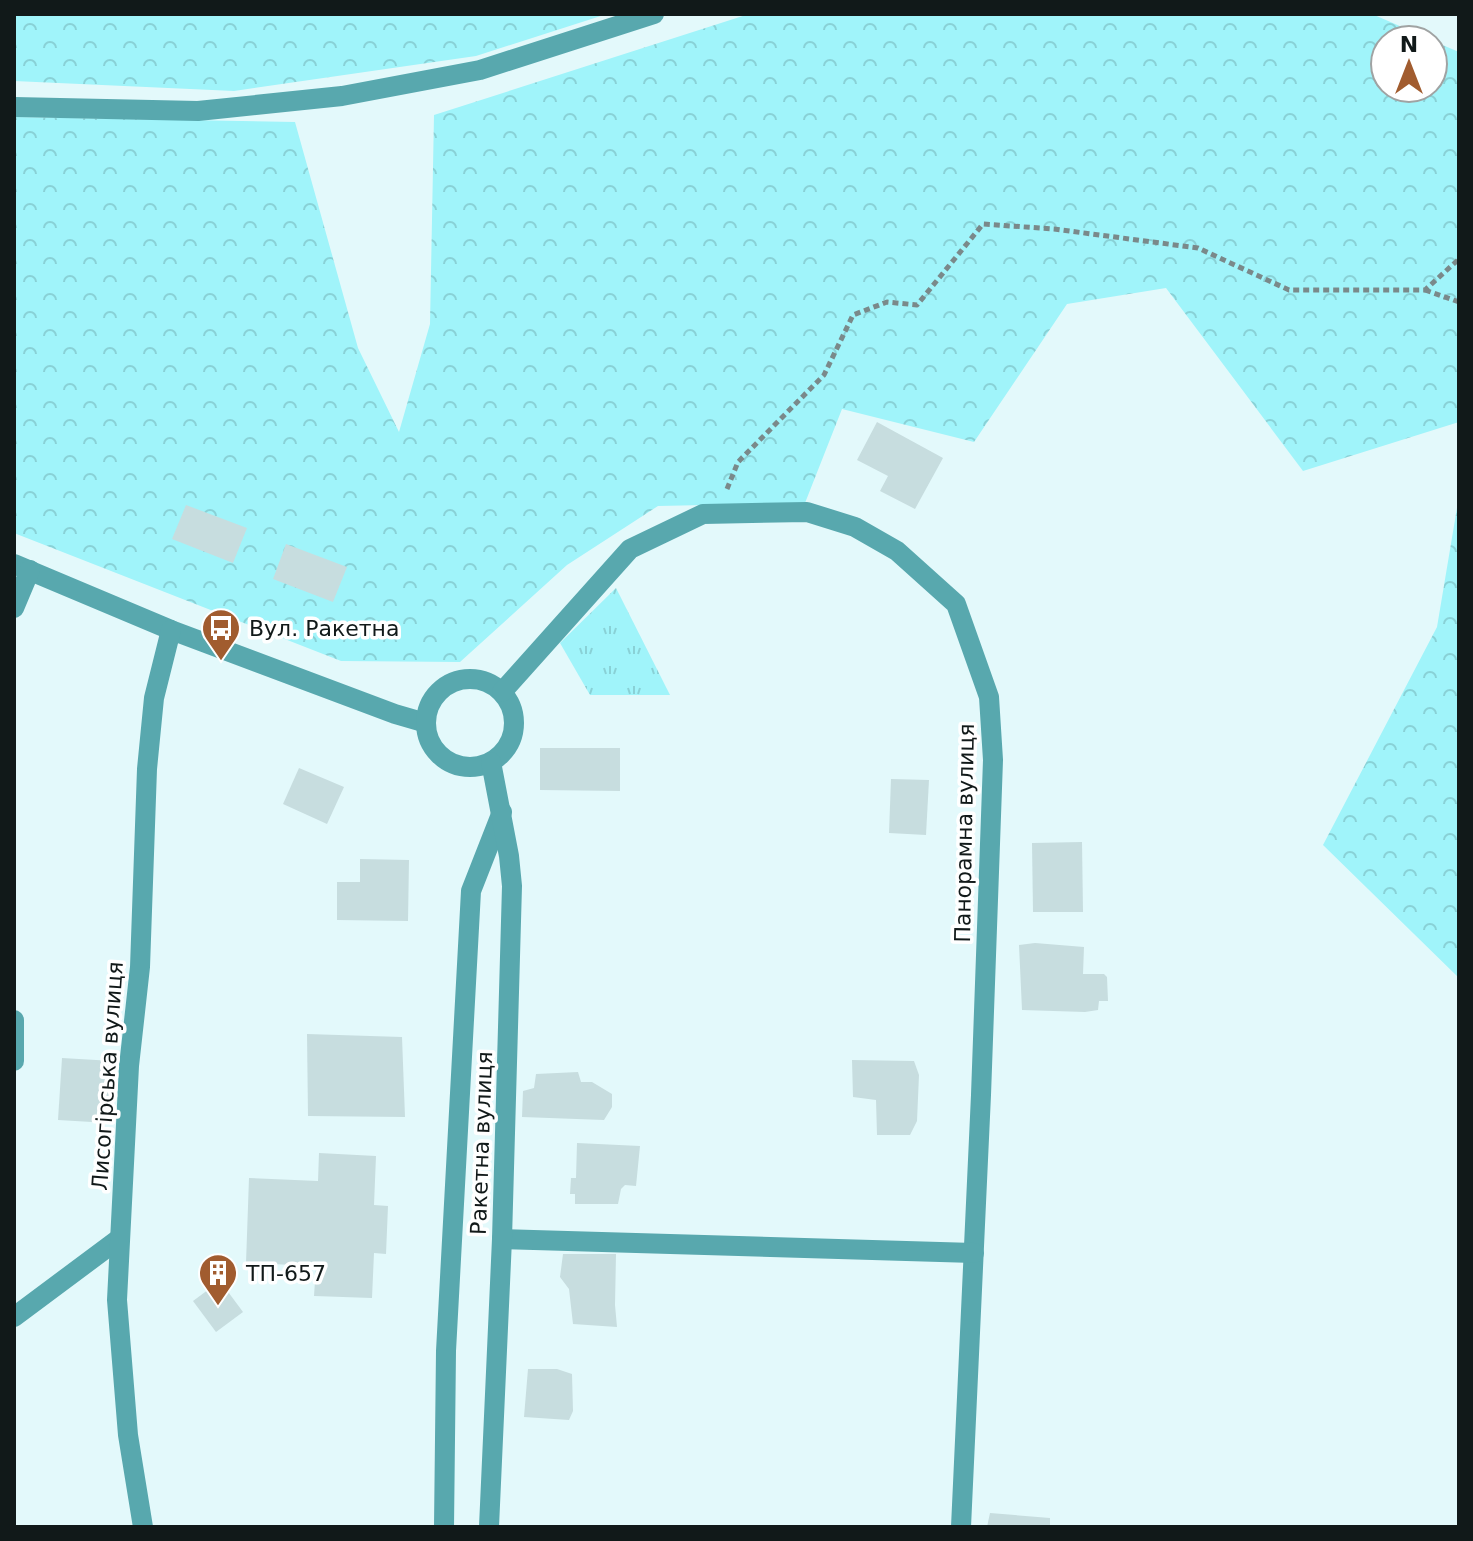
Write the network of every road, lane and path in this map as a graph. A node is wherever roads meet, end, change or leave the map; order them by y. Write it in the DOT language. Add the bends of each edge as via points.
graph roads {
  1 [pos="654,14"];
  2 [pos="14,107"];
  3 [pos="1459,259"];
  4 [pos="1425,290"];
  5 [pos="1459,302"];
  6 [pos="717,513"];
  7 [pos="22,567"];
  8 [pos="14,608"];
  9 [pos="171,630"];
  10 [pos="502,692"];
  11 [pos="426,723"];
  12 [pos="491,762"];
  13 [pos="502,812"];
  14 [pos="14,1020"];
  15 [pos="14,1061"];
  16 [pos="120,1238"];
  17 [pos="502,1239"];
  18 [pos="974,1253"];
  19 [pos="14,1317"];
  20 [pos="143,1527"];
  21 [pos="444,1527"];
  22 [pos="489,1527"];
  23 [pos="961,1527"];
  1 -- 2 [label="street" via="480,70 342,96 198,111"];
  3 -- 4 [label="path"];
  4 -- 5 [label="path"];
  4 -- 6 [label="path" via="1289,290 1198,248 983,224 917,305 887,302 853,315 824,375 738,462"];
  6 -- 10 [label="street, Панорамна вулиця" via="703,514 630,549"];
  6 -- 18 [label="street, Панорамна вулиця" via="807,512 855,527 897,551 956,604 989,697 993,760"];
  7 -- 8 [label="street"];
  7 -- 9 [label="street"];
  9 -- 11 [label="street"];
  9 -- 16 [label="street, Лисогірська вулиця" via="154,698 148,754 140,967"];
  10 -- 11 [label="street" via="480,680 457,680 431,701"];
  10 -- 12 [label="street" via="510,703 514,729 510,742"];
  11 -- 12 [label="street" via="442,757 466,767"];
  12 -- 13 [label="street, Ракетна вулиця"];
  13 -- 17 [label="street, Ракетна вулиця" via="512,886"];
  13 -- 21 [label="street" via="471,891 446,1351"];
  14 -- 15 [label="street"];
  16 -- 19 [label="street"];
  16 -- 20 [label="street, Лисогірська вулиця" via="117,1300 128,1435"];
  17 -- 18 [label="street"];
  17 -- 22 [label="street, Ракетна вулиця"];
  18 -- 23 [label="street, Панорамна вулиця"];
}
